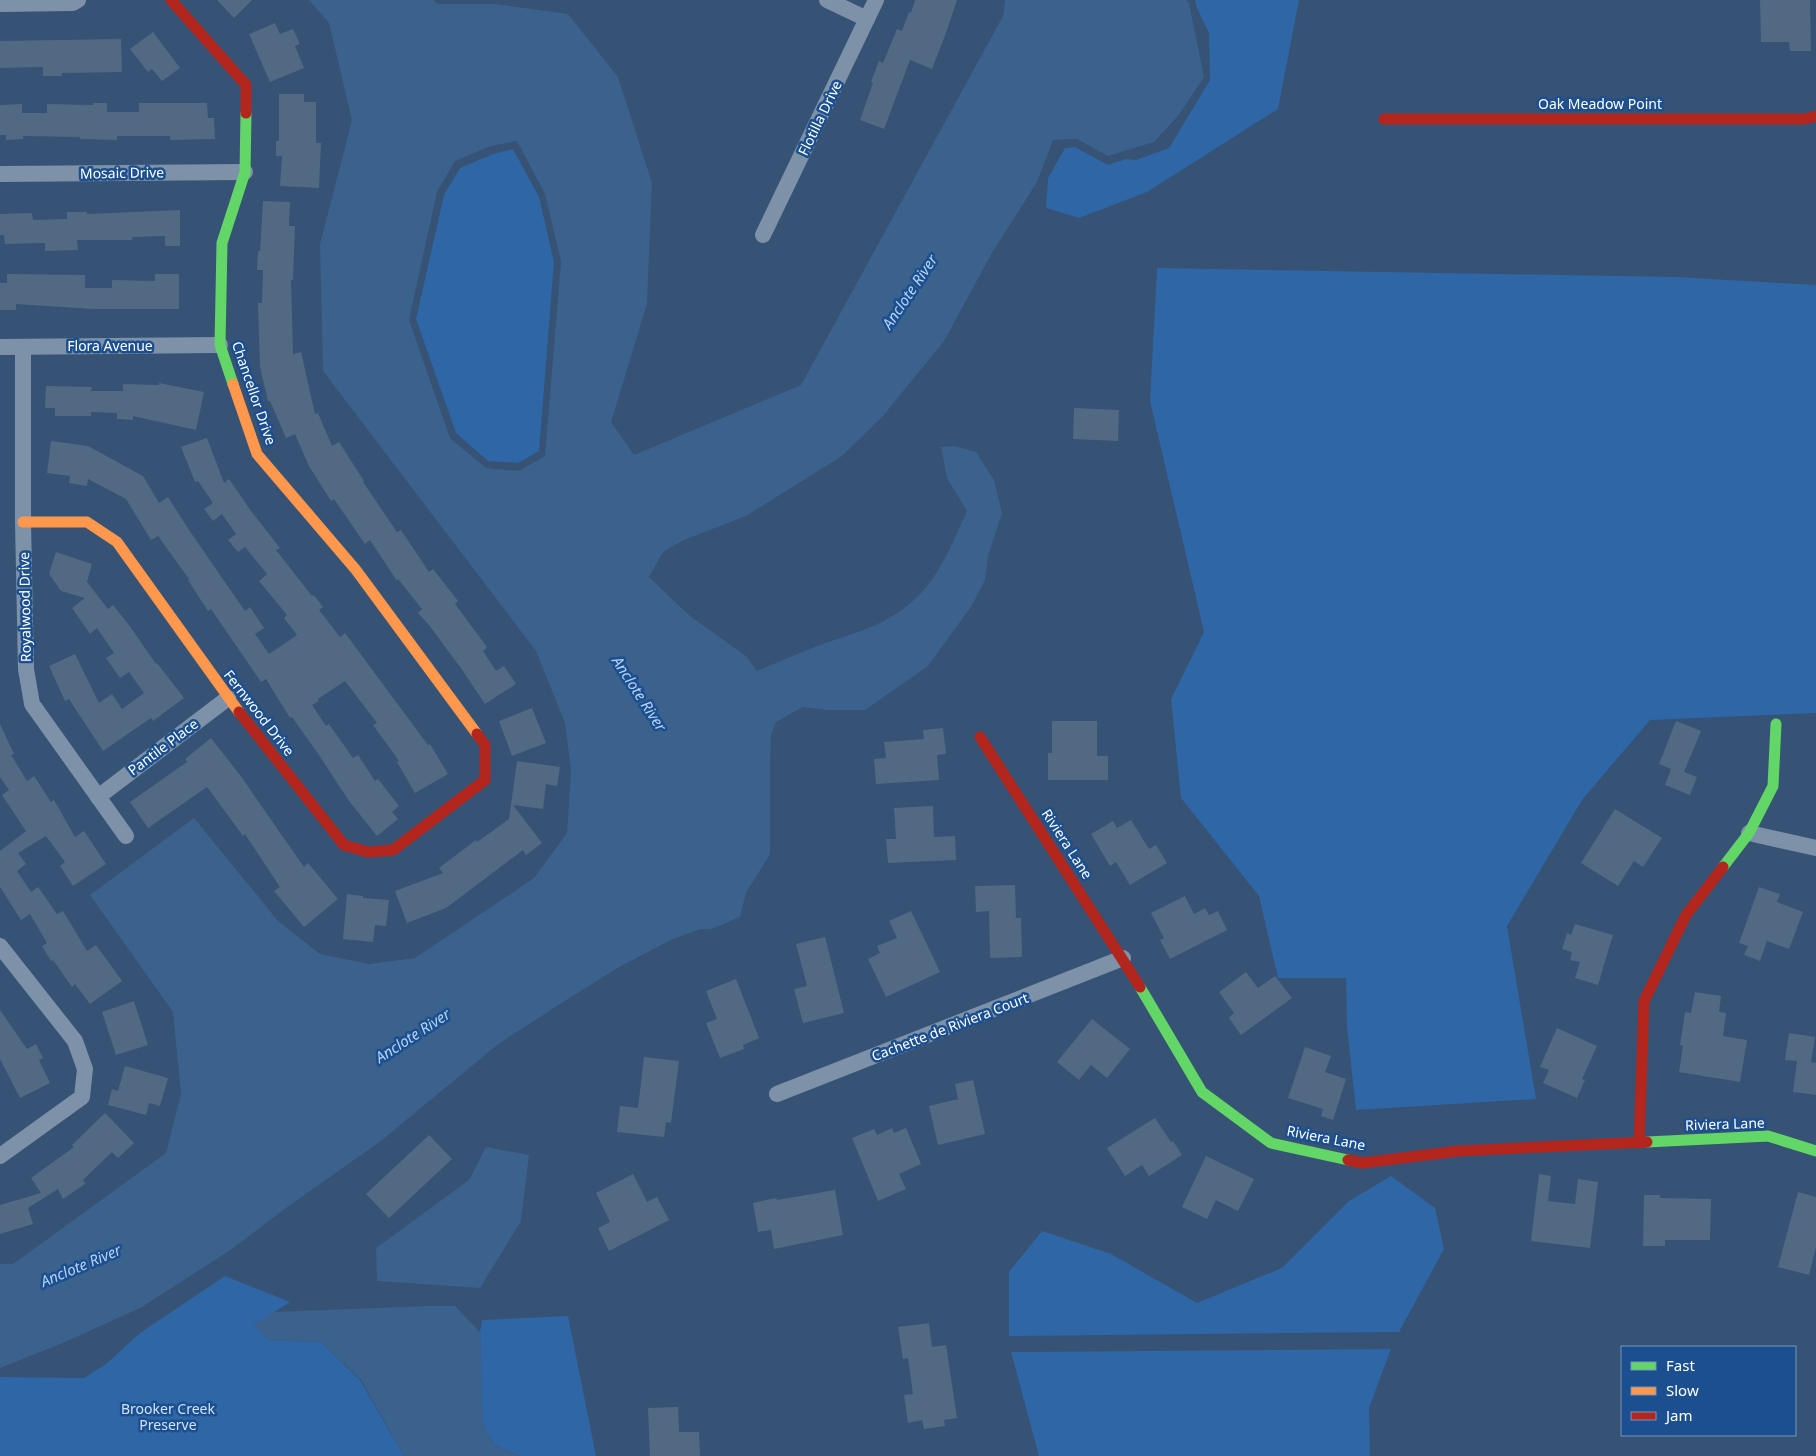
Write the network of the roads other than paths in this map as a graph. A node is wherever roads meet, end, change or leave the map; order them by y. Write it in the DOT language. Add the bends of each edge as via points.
graph roads {
  1 [pos="78,0"];
  2 [pos="171,0"];
  3 [pos="827,0"];
  4 [pos="876,0"];
  5 [pos="0,4"];
  6 [pos="867,19"];
  7 [pos="1816,116"];
  8 [pos="1384,119"];
  9 [pos="244,172"];
  10 [pos="0,174"];
  11 [pos="763,235"];
  12 [pos="220,345"];
  13 [pos="0,347"];
  14 [pos="23,347"];
  15 [pos="23,522"];
  16 [pos="228,698"];
  17 [pos="1776,724"];
  18 [pos="980,737"];
  19 [pos="485,780"];
  20 [pos="98,797"];
  21 [pos="1749,833"];
  22 [pos="126,836"];
  23 [pos="1816,848"];
  24 [pos="0,946"];
  25 [pos="1124,958"];
  26 [pos="777,1094"];
  27 [pos="1639,1143"];
  28 [pos="1816,1151"];
  29 [pos="0,1156"];
  1 -- 5 [label="street" via="73,3"];
  2 -- 9 [label="street, Chancellor Drive" via="246,85"];
  3 -- 6 [label="street"];
  4 -- 6 [label="street, Flotilla Drive"];
  6 -- 11 [label="street, Flotilla Drive"];
  7 -- 8 [label="street, Oak Meadow Point" via="1804,119"];
  9 -- 10 [label="street, Mosaic Drive"];
  9 -- 12 [label="street, Chancellor Drive" via="222,243"];
  12 -- 14 [label="street, Flora Avenue"];
  12 -- 19 [label="street, Chancellor Drive" via="257,454 356,570 485,745"];
  13 -- 14 [label="street, Flora Avenue"];
  14 -- 15 [label="street, Royalwood Drive"];
  15 -- 16 [label="street, Fernwood Drive" via="88,522 117,542"];
  15 -- 20 [label="street, Royalwood Drive" via="26,669 32,704"];
  16 -- 19 [label="street, Fernwood Drive" via="344,845 368,852 393,850"];
  16 -- 20 [label="street, Pantile Place"];
  17 -- 21 [label="street" via="1773,786"];
  18 -- 25 [label="street, Riviera Lane"];
  20 -- 22 [label="street, Royalwood Drive"];
  21 -- 23 [label="street"];
  21 -- 27 [label="street" via="1686,915 1644,1001"];
  24 -- 29 [label="street" via="75,1041 85,1069 82,1097"];
  25 -- 26 [label="street, Cachette de Riviera Court"];
  25 -- 27 [label="street, Riviera Lane" via="1202,1092 1271,1143 1362,1163 1458,1151"];
  27 -- 28 [label="street, Riviera Lane" via="1768,1136"];
}
